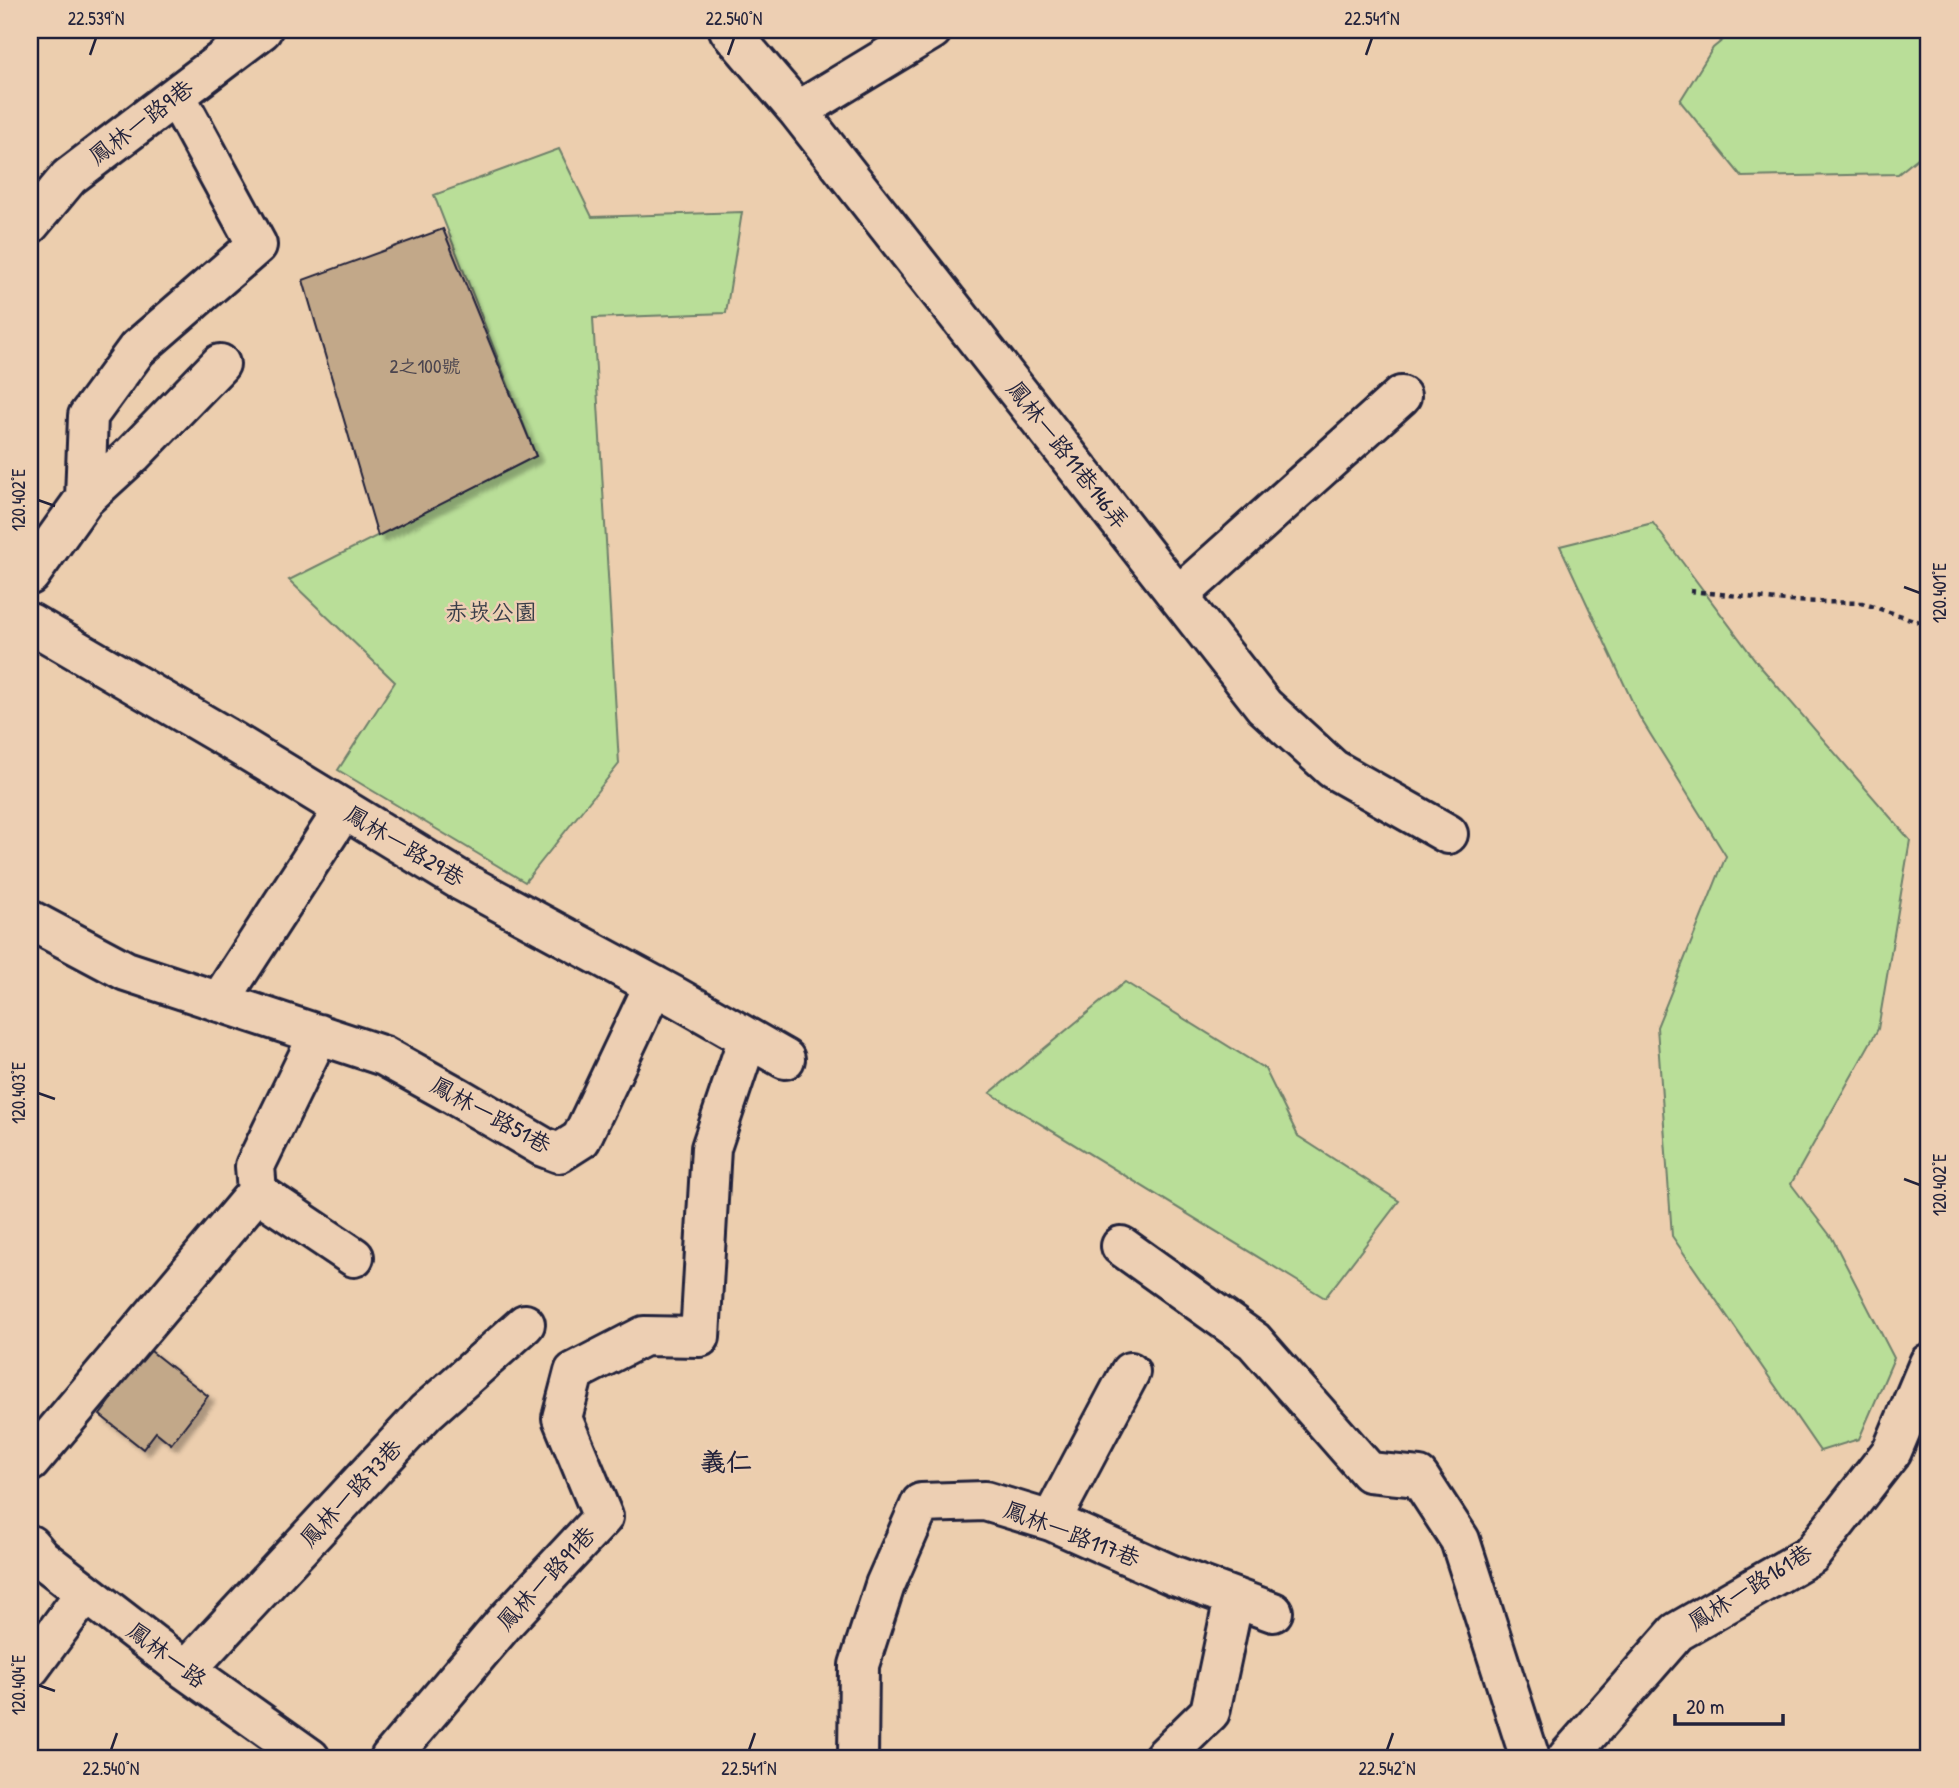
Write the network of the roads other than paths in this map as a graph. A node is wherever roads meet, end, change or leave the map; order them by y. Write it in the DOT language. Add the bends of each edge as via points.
graph roads {
  1 [pos="262,30"];
  2 [pos="729,30"];
  3 [pos="932,30"];
  4 [pos="176,96"];
  5 [pos="798,111"];
  6 [pos="30,224"];
  7 [pos="220,365"];
  8 [pos="1401,396"];
  9 [pos="85,498"];
  10 [pos="30,575"];
  11 [pos="1178,596"];
  12 [pos="30,623"];
  13 [pos="344,809"];
  14 [pos="1448,834"];
  15 [pos="30,920"];
  16 [pos="654,985"];
  17 [pos="219,1002"];
  18 [pos="319,1034"];
  19 [pos="748,1038"];
  20 [pos="785,1059"];
  21 [pos="257,1192"];
  22 [pos="1121,1246"];
  23 [pos="354,1257"];
  24 [pos="525,1324"];
  25 [pos="1929,1363"];
  26 [pos="1130,1372"];
  27 [pos="30,1462"];
  28 [pos="1051,1521"];
  29 [pos="30,1545"];
  30 [pos="85,1592"];
  31 [pos="1234,1598"];
  32 [pos="1273,1612"];
  33 [pos="30,1668"];
  34 [pos="186,1670"];
  35 [pos="310,1758"];
  36 [pos="390,1758"];
  37 [pos="858,1758"];
  38 [pos="1163,1758"];
  39 [pos="1530,1758"];
  40 [pos="1567,1758"];
  1 -- 4 [label="street, 鳳林一路9巷"];
  2 -- 5 [label="street, 鳳林一路11巷146弄"];
  3 -- 5 [label="street"];
  4 -- 6 [label="street, 鳳林一路9巷" via="69,177"];
  4 -- 9 [label="street" via="257,245 137,349 88,416"];
  5 -- 11 [label="street, 鳳林一路11巷146弄"];
  7 -- 9 [label="street"];
  8 -- 11 [label="street"];
  9 -- 10 [label="street"];
  11 -- 14 [label="street, 鳳林一路11巷146弄" via="1264,706 1333,769"];
  12 -- 13 [label="street, 鳳林一路29巷"];
  13 -- 16 [label="street, 鳳林一路29巷" via="463,882"];
  13 -- 17 [label="street"];
  15 -- 17 [label="street, 鳳林一路51巷" via="126,971"];
  16 -- 18 [label="street, 鳳林一路51巷" via="581,1139 559,1153 384,1056"];
  16 -- 19 [label="street, 鳳林一路29巷"];
  17 -- 18 [label="street, 鳳林一路51巷"];
  18 -- 21 [label="street" via="255,1166"];
  19 -- 20 [label="street, 鳳林一路29巷"];
  19 -- 36 [label="street, 鳳林一路91巷" via="711,1149 700,1337 644,1336 574,1372 562,1418 603,1517 505,1622"];
  21 -- 23 [label="street"];
  21 -- 27 [label="street"];
  22 -- 39 [label="street" via="1254,1341 1369,1472 1419,1477 1460,1540"];
  24 -- 34 [label="street, 鳳林一路73巷" via="426,1412"];
  25 -- 40 [label="street, 鳳林一路161巷" via="1892,1451 1811,1555 1677,1632"];
  26 -- 28 [label="street"];
  28 -- 31 [label="street, 鳳林一路117巷"];
  28 -- 37 [label="street, 鳳林一路117巷" via="985,1501 920,1503 885,1585 859,1665"];
  29 -- 30 [label="street, 鳳林一路"];
  30 -- 33 [label="street"];
  30 -- 34 [label="street, 鳳林一路"];
  31 -- 32 [label="street, 鳳林一路117巷"];
  31 -- 38 [label="street" via="1210,1712"];
  34 -- 35 [label="street, 鳳林一路"];
}
